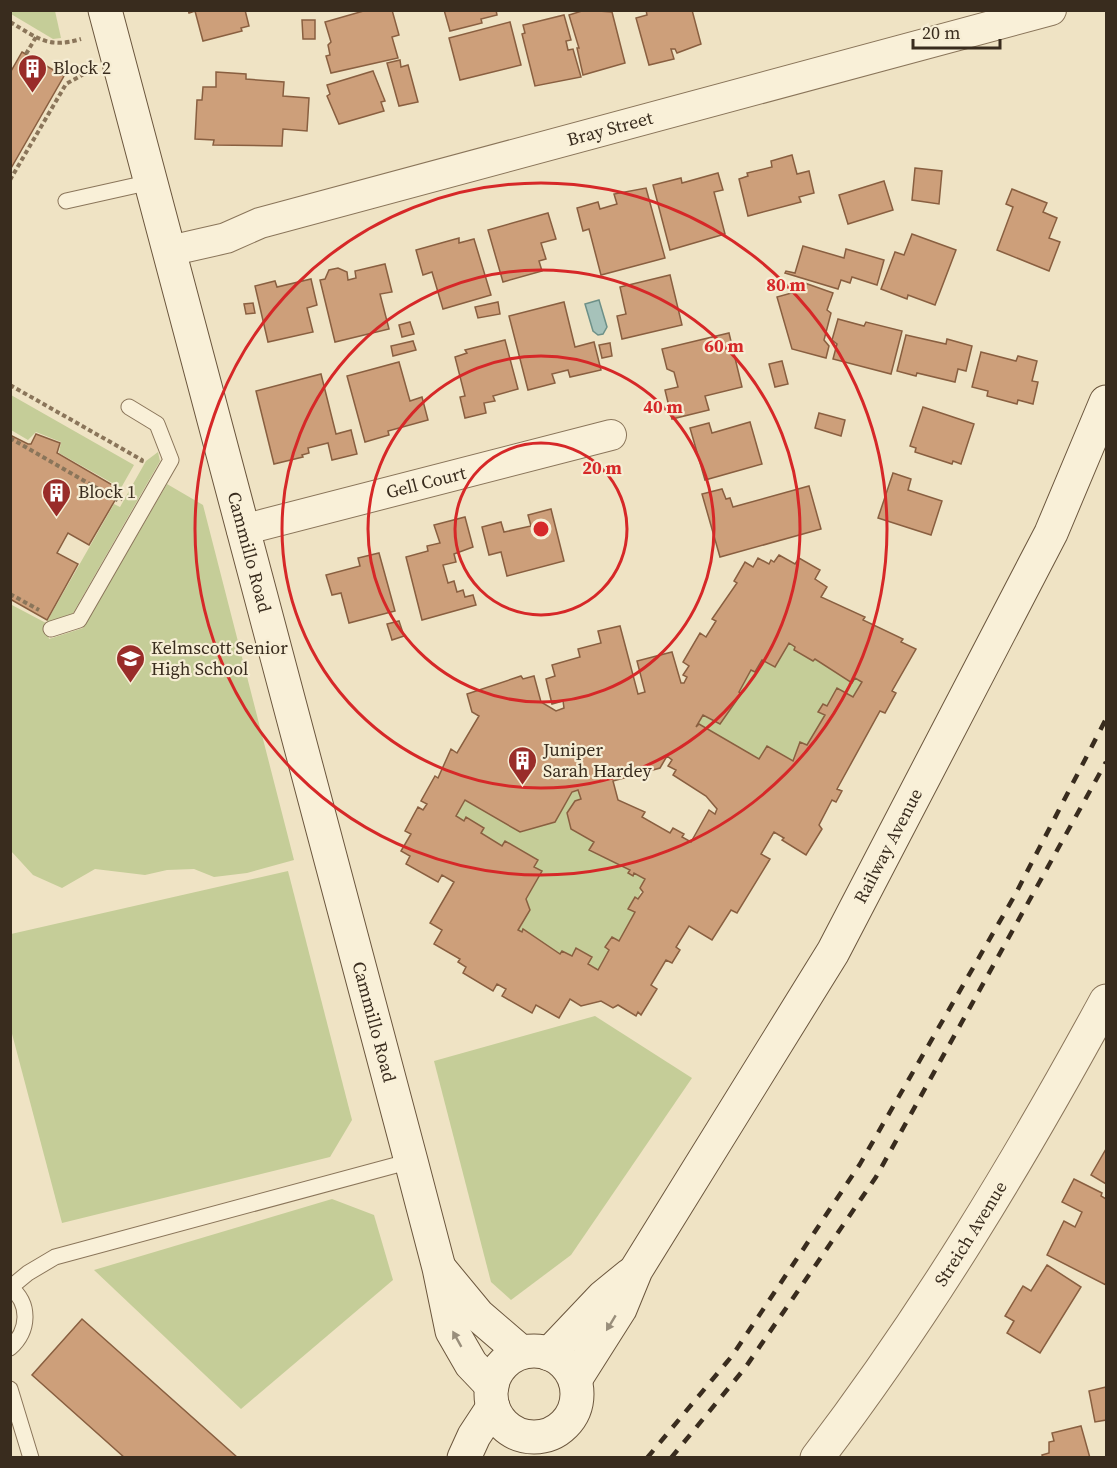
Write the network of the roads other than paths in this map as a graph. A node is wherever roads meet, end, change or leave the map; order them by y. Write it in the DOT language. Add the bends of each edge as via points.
graph roads {
  1 [pos="105,10"];
  2 [pos="1051,10"];
  3 [pos="151,182"];
  4 [pos="66,201"];
  5 [pos="169,251"];
  6 [pos="1107,402"];
  7 [pos="129,407"];
  8 [pos="611,435"];
  9 [pos="242,530"];
  10 [pos="49,622"];
  11 [pos="1107,1001"];
  12 [pos="411,1161"];
  13 [pos="439,1268"];
  14 [pos="636,1270"];
  15 [pos="11,1287"];
  16 [pos="10,1348"];
  17 [pos="535,1353"];
  18 [pos="574,1380"];
  19 [pos="10,1389"];
  20 [pos="492,1397"];
  21 [pos="517,1447"];
  22 [pos="31,1458"];
  23 [pos="464,1458"];
  24 [pos="817,1458"];
  1 -- 3 [label="main road, Cammillo Road"];
  2 -- 5 [label="street, Bray Street" via="260,223 226,237"];
  3 -- 4 [label="lane"];
  3 -- 5 [label="main road, Cammillo Road"];
  5 -- 9 [label="main road, Cammillo Road"];
  6 -- 14 [label="main road, Railway Avenue" via="1050,533 833,952"];
  7 -- 10 [label="lane" via="157,424 171,460 79,620"];
  8 -- 9 [label="street, Gell Court"];
  9 -- 12 [label="main road, Cammillo Road"];
  11 -- 24 [label="main road, Streich Avenue" via="1033,1135 974,1230 873,1384"];
  12 -- 13 [label="main road, Cammillo Road"];
  12 -- 15 [label="lane" via="55,1257"];
  13 -- 17 [label="main road, Cammillo Road" via="478,1315"];
  20 -- 13 [label="main road, Cammillo Road, one-way" via="452,1331"];
  14 -- 17 [label="main road, Railway Avenue"];
  14 -- 18 [label="main road, Railway Avenue, one-way" via="620,1309"];
  15 -- 16 [label="lane" via="23,1303 26,1316 24,1329"];
  17 -- 18 [label="main road" via="565,1364"];
  17 -- 20 [label="main road, Railway Avenue" via="499,1369"];
  18 -- 21 [label="main road" via="577,1400 569,1418 555,1431"];
  19 -- 22 [label="lane"];
  20 -- 21 [label="main road"];
  20 -- 23 [label="main road, Railway Avenue"];
}
